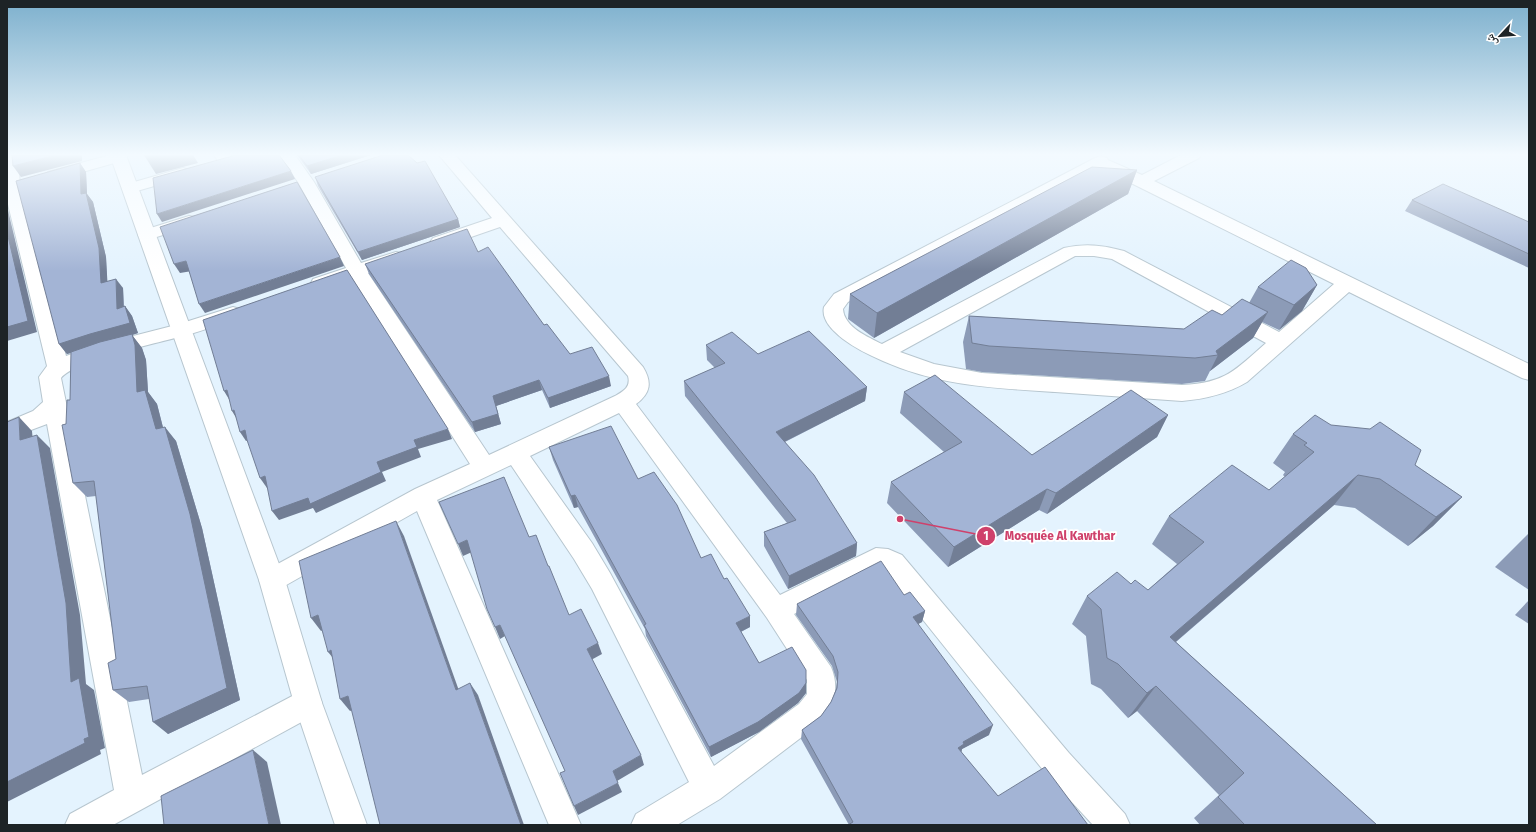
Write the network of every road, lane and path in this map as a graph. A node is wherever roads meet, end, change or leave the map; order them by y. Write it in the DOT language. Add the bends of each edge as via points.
graph roads {
  1 [pos="24,194"];
  2 [pos="132,194"];
  3 [pos="313,194"];
  4 [pos="480,194"];
  5 [pos="1030,194"];
  6 [pos="1165,194"];
  7 [pos="200,217"];
  8 [pos="502,220"];
  9 [pos="147,235"];
  10 [pos="357,271"];
  11 [pos="1347,283"];
  12 [pos="306,288"];
  13 [pos="247,308"];
  14 [pos="181,330"];
  15 [pos="1281,342"];
  16 [pos="882,353"];
  17 [pos="58,367"];
  18 [pos="1529,373"];
  19 [pos="623,402"];
  20 [pos="54,404"];
  21 [pos="7,431"];
  22 [pos="515,453"];
  23 [pos="485,468"];
  24 [pos="423,496"];
  25 [pos="272,580"];
  26 [pos="776,610"];
  27 [pos="308,703"];
  28 [pos="709,788"];
  29 [pos="131,798"];
  30 [pos="81,825"];
  31 [pos="351,825"];
  32 [pos="565,825"];
  33 [pos="647,825"];
  34 [pos="1114,825"];
  1 -- 17 [label="street"];
  2 -- 9 [label="street"];
  3 -- 10 [label="street"];
  4 -- 8 [label="street"];
  5 -- 16 [label="street" via="841,298 835,304 834,318 840,326"];
  6 -- 11 [label="street"];
  7 -- 9 [label="street"];
  8 -- 10 [label="street"];
  8 -- 19 [label="street" via="639,376 638,391"];
  9 -- 14 [label="street"];
  10 -- 12 [label="street"];
  10 -- 23 [label="street"];
  11 -- 15 [label="street"];
  11 -- 18 [label="street"];
  13 -- 14 [label="street"];
  14 -- 17 [label="street" via="105,350"];
  14 -- 25 [label="street"];
  15 -- 16 [label="street" via="1230,384 1211,391 1182,393 982,380 920,368"];
  15 -- 16 [label="street" via="1118,256 1088,250 1070,252"];
  17 -- 20 [label="street" via="50,377"];
  19 -- 22 [label="street"];
  19 -- 26 [label="street"];
  20 -- 21 [label="street" via="41,416"];
  20 -- 29 [label="street"];
  22 -- 23 [label="street"];
  22 -- 28 [label="street" via="601,581"];
  23 -- 24 [label="street"];
  24 -- 25 [label="street"];
  24 -- 32 [label="street"];
  25 -- 27 [label="street"];
  26 -- 28 [label="street" via="821,676 822,697 809,714"];
  26 -- 34 [label="street" via="876,559 893,562 1058,764"];
  27 -- 29 [label="street"];
  27 -- 31 [label="street"];
  28 -- 33 [label="street"];
  29 -- 30 [label="street"];
}
